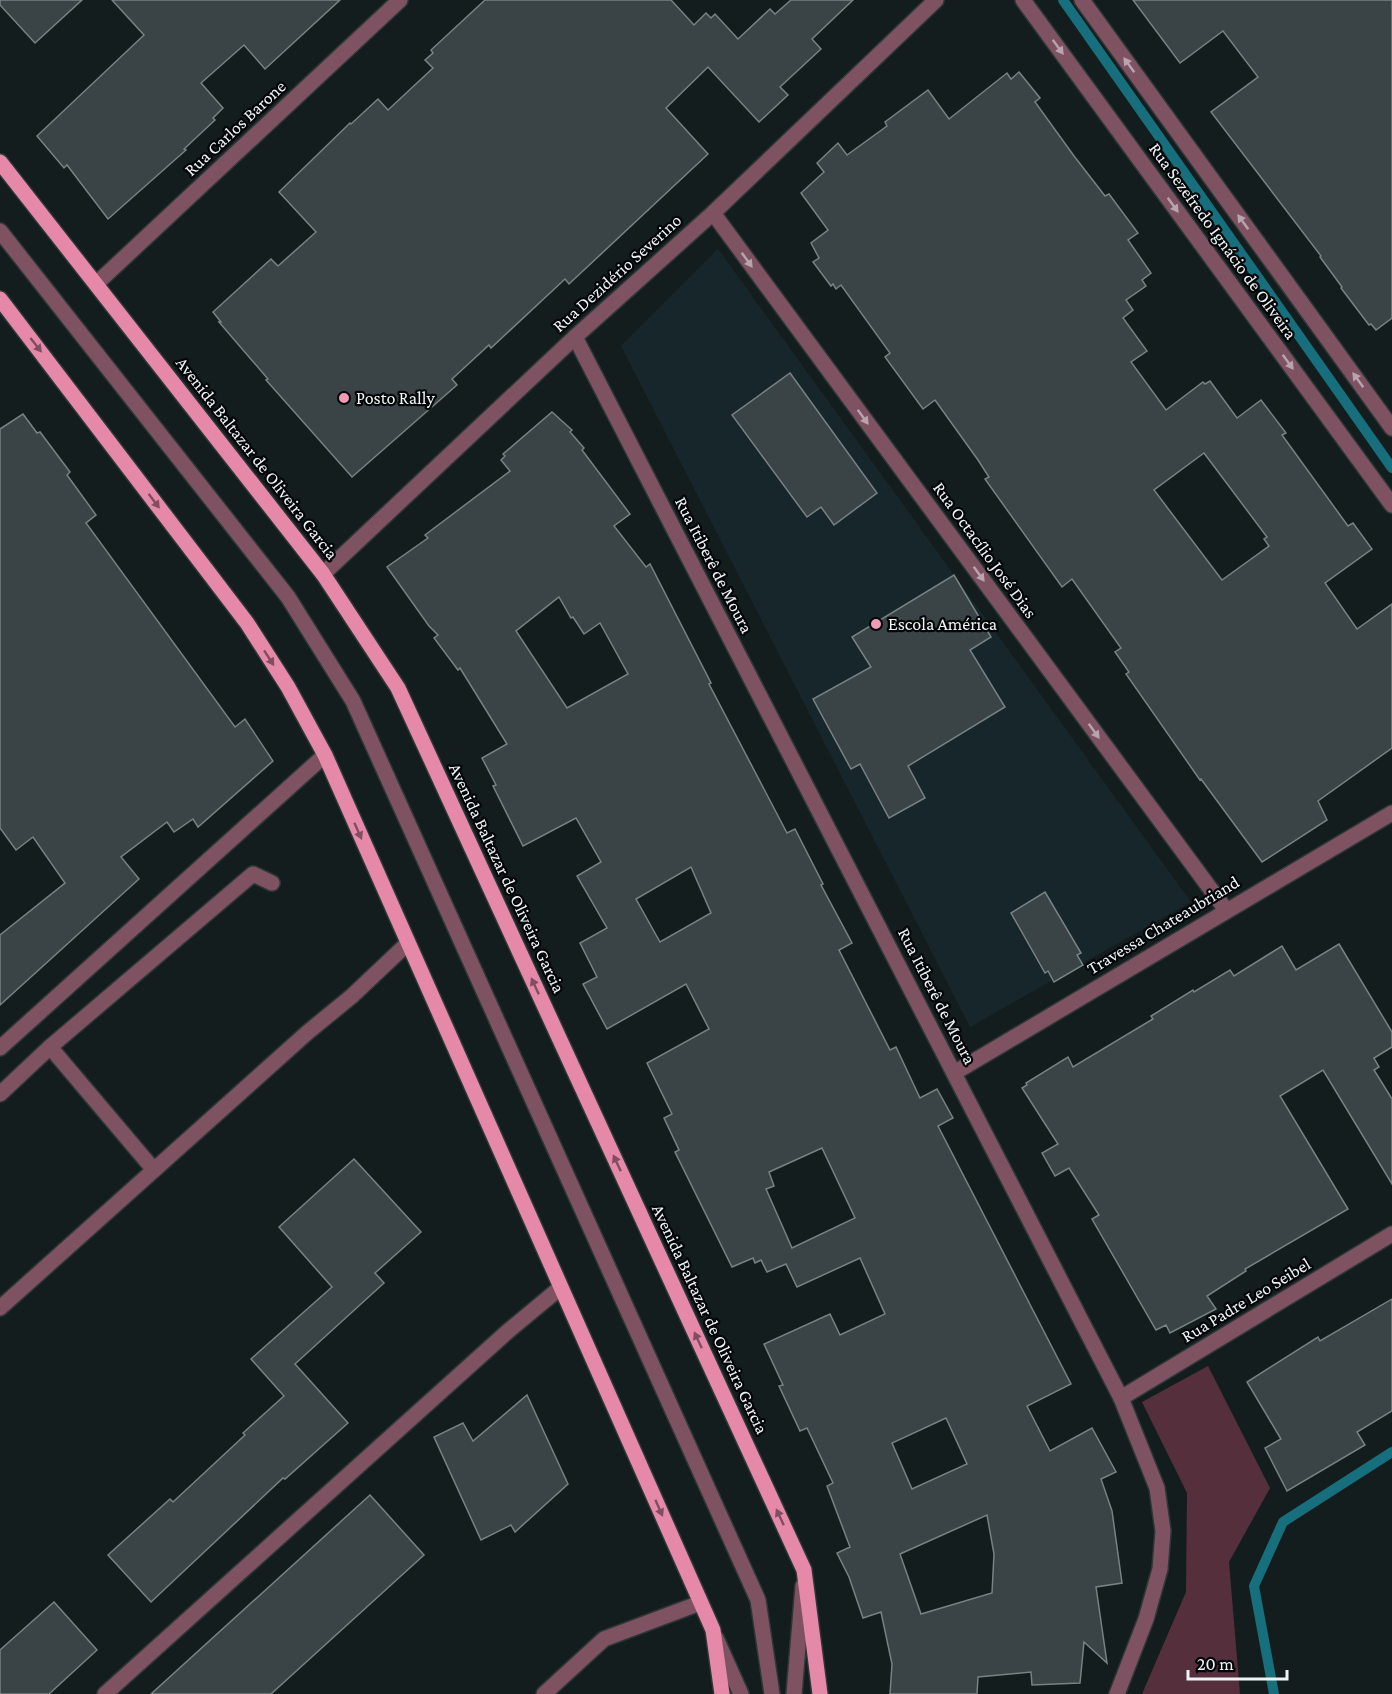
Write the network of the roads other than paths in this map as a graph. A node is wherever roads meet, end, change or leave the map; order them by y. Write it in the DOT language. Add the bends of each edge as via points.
graph roads {
  1 [pos="400,0"];
  2 [pos="936,0"];
  3 [pos="1023,0"];
  4 [pos="1082,0"];
  5 [pos="0,162"];
  6 [pos="713,213"];
  7 [pos="0,231"];
  8 [pos="96,284"];
  9 [pos="0,300"];
  10 [pos="575,337"];
  11 [pos="1392,428"];
  12 [pos="1392,505"];
  13 [pos="323,574"];
  14 [pos="325,755"];
  15 [pos="1392,813"];
  16 [pos="272,883"];
  17 [pos="1226,910"];
  18 [pos="408,943"];
  19 [pos="50,1047"];
  20 [pos="0,1048"];
  21 [pos="954,1073"];
  22 [pos="0,1094"];
  23 [pos="154,1170"];
  24 [pos="1392,1234"];
  25 [pos="560,1288"];
  26 [pos="0,1308"];
  27 [pos="1121,1398"];
  28 [pos="804,1570"];
  29 [pos="700,1603"];
  30 [pos="713,1630"];
  31 [pos="105,1694"];
  32 [pos="544,1694"];
  33 [pos="722,1694"];
  34 [pos="741,1694"];
  35 [pos="772,1694"];
  36 [pos="794,1694"];
  37 [pos="820,1694"];
  38 [pos="1117,1694"];
  1 -- 8 [label="street, Rua Carlos Barone"];
  2 -- 6 [label="street, Rua Dezidério Severino"];
  3 -- 12 [label="street, Rua Sezefredo Ignácio de Oliveira, one-way"];
  11 -- 4 [label="street, Rua Sezefredo Ignácio de Oliveira, one-way"];
  5 -- 8 [label="main road, Avenida Baltazar de Oliveira Garcia"];
  6 -- 10 [label="street, Rua Dezidério Severino"];
  6 -- 17 [label="street, Rua Octacílio José Dias, one-way"];
  7 -- 35 [label="street" via="288,597 353,701 758,1600"];
  8 -- 13 [label="main road, Avenida Baltazar de Oliveira Garcia"];
  9 -- 14 [label="main road, one-way" via="247,623"];
  10 -- 13 [label="street, Rua Dezidério Severino"];
  10 -- 21 [label="street, Rua Itiberê de Moura"];
  28 -- 13 [label="main road, Avenida Baltazar de Oliveira Garcia, one-way" via="398,688"];
  14 -- 18 [label="main road, one-way"];
  14 -- 20 [label="street"];
  15 -- 17 [label="street, Travessa Chateaubriand"];
  16 -- 19 [label="street" via="253,874"];
  17 -- 21 [label="street, Travessa Chateaubriand"];
  18 -- 23 [label="street"];
  18 -- 25 [label="main road"];
  19 -- 22 [label="street"];
  19 -- 23 [label="street"];
  21 -- 27 [label="street, Rua Itiberê de Moura"];
  23 -- 26 [label="street"];
  24 -- 27 [label="street, Rua Padre Leo Seibel"];
  25 -- 29 [label="main road, one-way"];
  25 -- 31 [label="street"];
  27 -- 38 [label="street, Rua Itiberê de Moura" via="1157,1488 1163,1531 1160,1569 1146,1619"];
  28 -- 36 [label="street"];
  28 -- 37 [label="main road, Avenida Baltazar de Oliveira Garcia"];
  29 -- 30 [label="main road"];
  29 -- 32 [label="street" via="603,1639"];
  30 -- 33 [label="main road"];
  30 -- 34 [label="street"];
}
